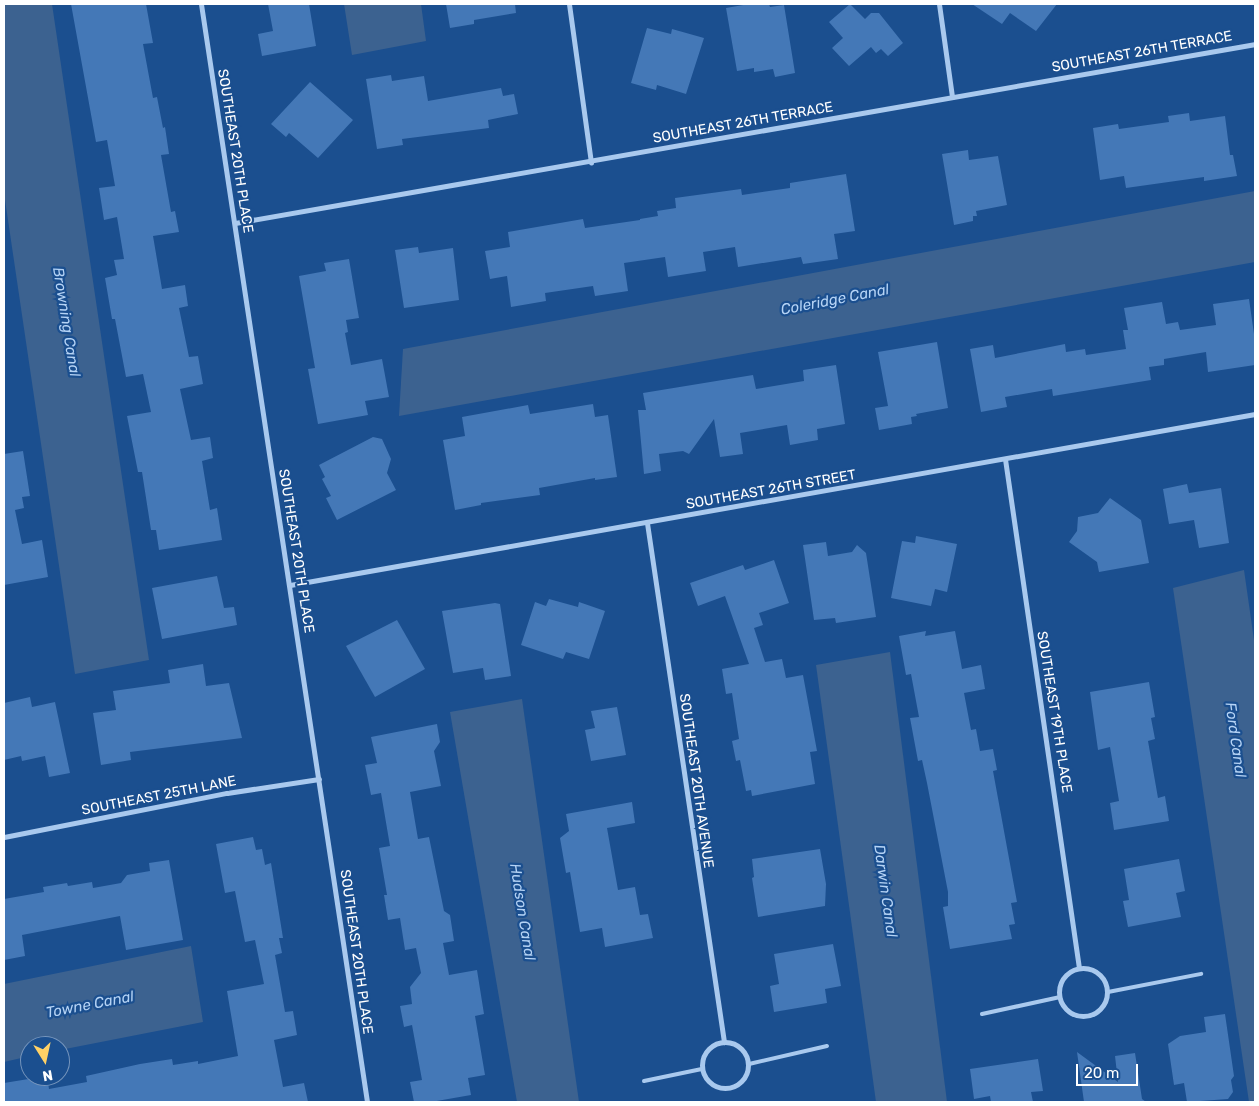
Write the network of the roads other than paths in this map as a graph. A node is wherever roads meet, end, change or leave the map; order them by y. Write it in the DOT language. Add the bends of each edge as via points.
graph roads {
  1 [pos="201,4"];
  2 [pos="569,4"];
  3 [pos="939,4"];
  4 [pos="1255,44"];
  5 [pos="952,97"];
  6 [pos="591,162"];
  7 [pos="235,223"];
  8 [pos="1255,414"];
  9 [pos="1005,459"];
  10 [pos="647,523"];
  11 [pos="290,585"];
  12 [pos="319,779"];
  13 [pos="4,837"];
  14 [pos="1079,968"];
  15 [pos="1201,974"];
  16 [pos="1108,992"];
  17 [pos="1060,997"];
  18 [pos="982,1014"];
  19 [pos="724,1042"];
  20 [pos="827,1046"];
  21 [pos="749,1064"];
  22 [pos="702,1069"];
  23 [pos="644,1081"];
  24 [pos="367,1102"];
  1 -- 7 [label="street, SOUTHEAST 20TH PLACE"];
  2 -- 6 [label="street"];
  3 -- 5 [label="street"];
  4 -- 5 [label="street, SOUTHEAST 26TH TERRACE"];
  5 -- 6 [label="street, SOUTHEAST 26TH TERRACE"];
  6 -- 7 [label="street, SOUTHEAST 26TH TERRACE"];
  7 -- 11 [label="street, SOUTHEAST 20TH PLACE"];
  8 -- 9 [label="street, SOUTHEAST 26TH STREET"];
  9 -- 10 [label="street, SOUTHEAST 26TH STREET"];
  9 -- 14 [label="street, SOUTHEAST 19TH PLACE"];
  10 -- 11 [label="street, SOUTHEAST 26TH STREET"];
  10 -- 19 [label="street, SOUTHEAST 20TH AVENUE"];
  11 -- 12 [label="street, SOUTHEAST 20TH PLACE"];
  12 -- 13 [label="street, SOUTHEAST 25TH LANE" via="227,793"];
  12 -- 24 [label="street, SOUTHEAST 20TH PLACE"];
  14 -- 16 [label="street" via="1099,973"];
  14 -- 17 [label="street" via="1066,975 1059,989"];
  15 -- 16 [label="lane"];
  16 -- 17 [label="street" via="1103,1007 1090,1015 1074,1014 1062,1004"];
  17 -- 18 [label="lane"];
  19 -- 21 [label="street" via="738,1045"];
  19 -- 22 [label="street" via="716,1044 705,1054"];
  20 -- 21 [label="lane"];
  21 -- 22 [label="street" via="745,1078 739,1084 724,1088 710,1082"];
  22 -- 23 [label="lane"];
}
